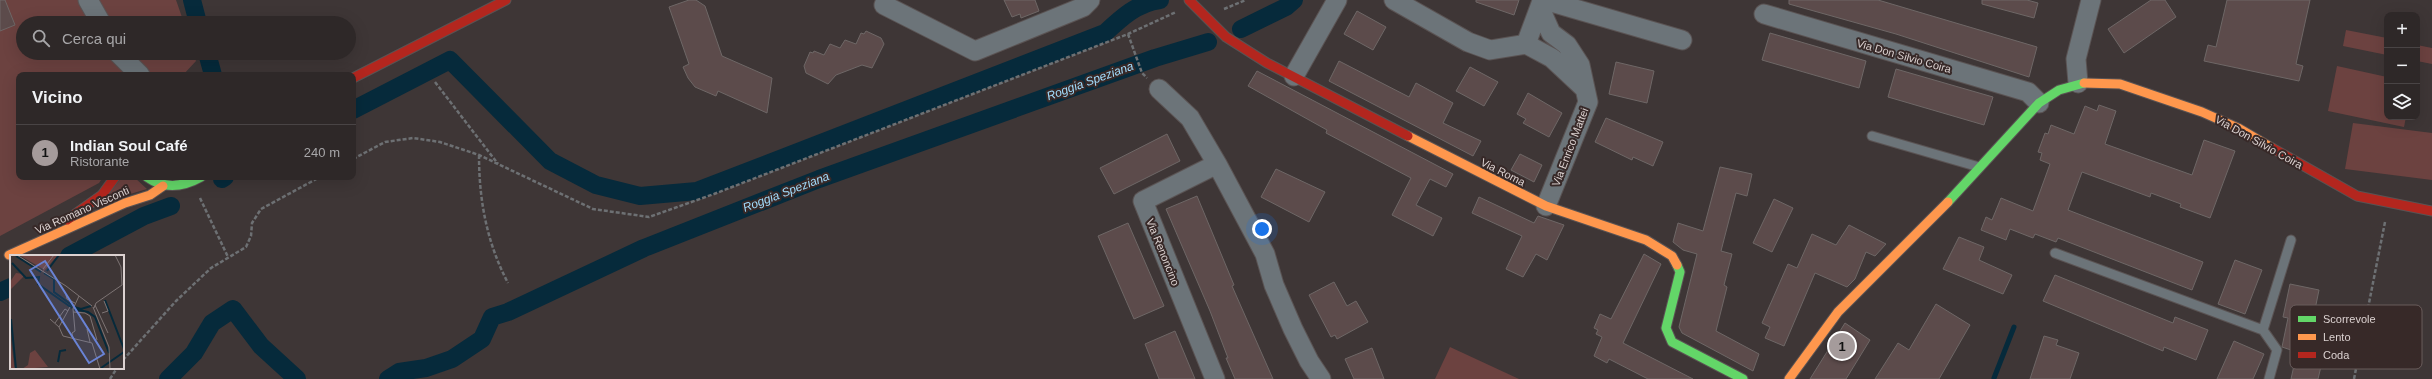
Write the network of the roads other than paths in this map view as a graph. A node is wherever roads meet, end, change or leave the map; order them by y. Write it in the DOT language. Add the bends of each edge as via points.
graph roads {
  1 [pos="88,0"];
  2 [pos="506,0"];
  3 [pos="1090,0"];
  4 [pos="1189,0"];
  5 [pos="1337,0"];
  6 [pos="1394,0"];
  7 [pos="2090,0"];
  8 [pos="1542,3"];
  9 [pos="884,6"];
  10 [pos="1764,14"];
  11 [pos="97,16"];
  12 [pos="1682,40"];
  13 [pos="1526,44"];
  14 [pos="121,60"];
  15 [pos="125,60"];
  16 [pos="125,72"];
  17 [pos="137,72"];
  18 [pos="356,76"];
  19 [pos="1294,76"];
  20 [pos="2078,83"];
  21 [pos="1583,88"];
  22 [pos="1159,89"];
  23 [pos="2039,103"];
  24 [pos="1872,136"];
  25 [pos="1217,164"];
  26 [pos="1980,168"];
  27 [pos="113,180"];
  28 [pos="152,180"];
  29 [pos="197,180"];
  30 [pos="163,186"];
  31 [pos="1546,206"];
  32 [pos="2432,211"];
  33 [pos="2291,240"];
  34 [pos="2055,253"];
  35 [pos="11,255"];
  36 [pos="4,258"];
  37 [pos="2263,330"];
  38 [pos="1214,379"];
  39 [pos="1321,379"];
  40 [pos="1743,379"];
  41 [pos="1789,379"];
  42 [pos="2269,379"];
  1 -- 11 [label="street"];
  2 -- 18 [label="street"];
  3 -- 9 [label="street" via="1083,7 975,51"];
  4 -- 19 [label="street, Via Roma" via="1232,41"];
  5 -- 19 [label="street"];
  6 -- 13 [label="street" via="1468,42 1490,50"];
  7 -- 20 [label="street" via="2076,59"];
  8 -- 12 [label="street"];
  8 -- 13 [label="street"];
  8 -- 21 [label="street, Via Enrico Mattei" via="1551,33 1567,45 1580,66"];
  10 -- 23 [label="street, Via Don Silvio Coira" via="2028,92"];
  13 -- 21 [label="street" via="1552,58"];
  14 -- 16 [label="street"];
  15 -- 17 [label="street"];
  19 -- 31 [label="street, Via Roma"];
  20 -- 23 [label="street, Via Don Silvio Coira" via="2059,90"];
  20 -- 32 [label="street, Via Don Silvio Coira" via="2120,84 2202,112 2238,128 2357,196"];
  21 -- 31 [label="street, Via Enrico Mattei" via="1588,102"];
  22 -- 25 [label="street" via="1190,118"];
  23 -- 26 [label="street, Via Don Silvio Coira"];
  24 -- 26 [label="lane"];
  25 -- 38 [label="street, Via Renoncino" via="1143,201"];
  25 -- 39 [label="street" via="1265,254 1274,285 1293,329"];
  26 -- 41 [label="street, Via Don Silvio Coira" via="1838,312"];
  27 -- 36 [label="street, Via Romano Visconti" via="102,195 79,213"];
  28 -- 30 [label="street"];
  29 -- 30 [label="street" via="178,187"];
  30 -- 35 [label="street, Via Romano Visconti" via="150,195 125,203"];
  31 -- 40 [label="street, Via Roma" via="1646,240 1672,256 1680,272 1666,328 1672,342"];
  33 -- 37 [label="lane"];
  34 -- 37 [label="lane"];
  37 -- 42 [label="lane" via="2277,350"];
}
